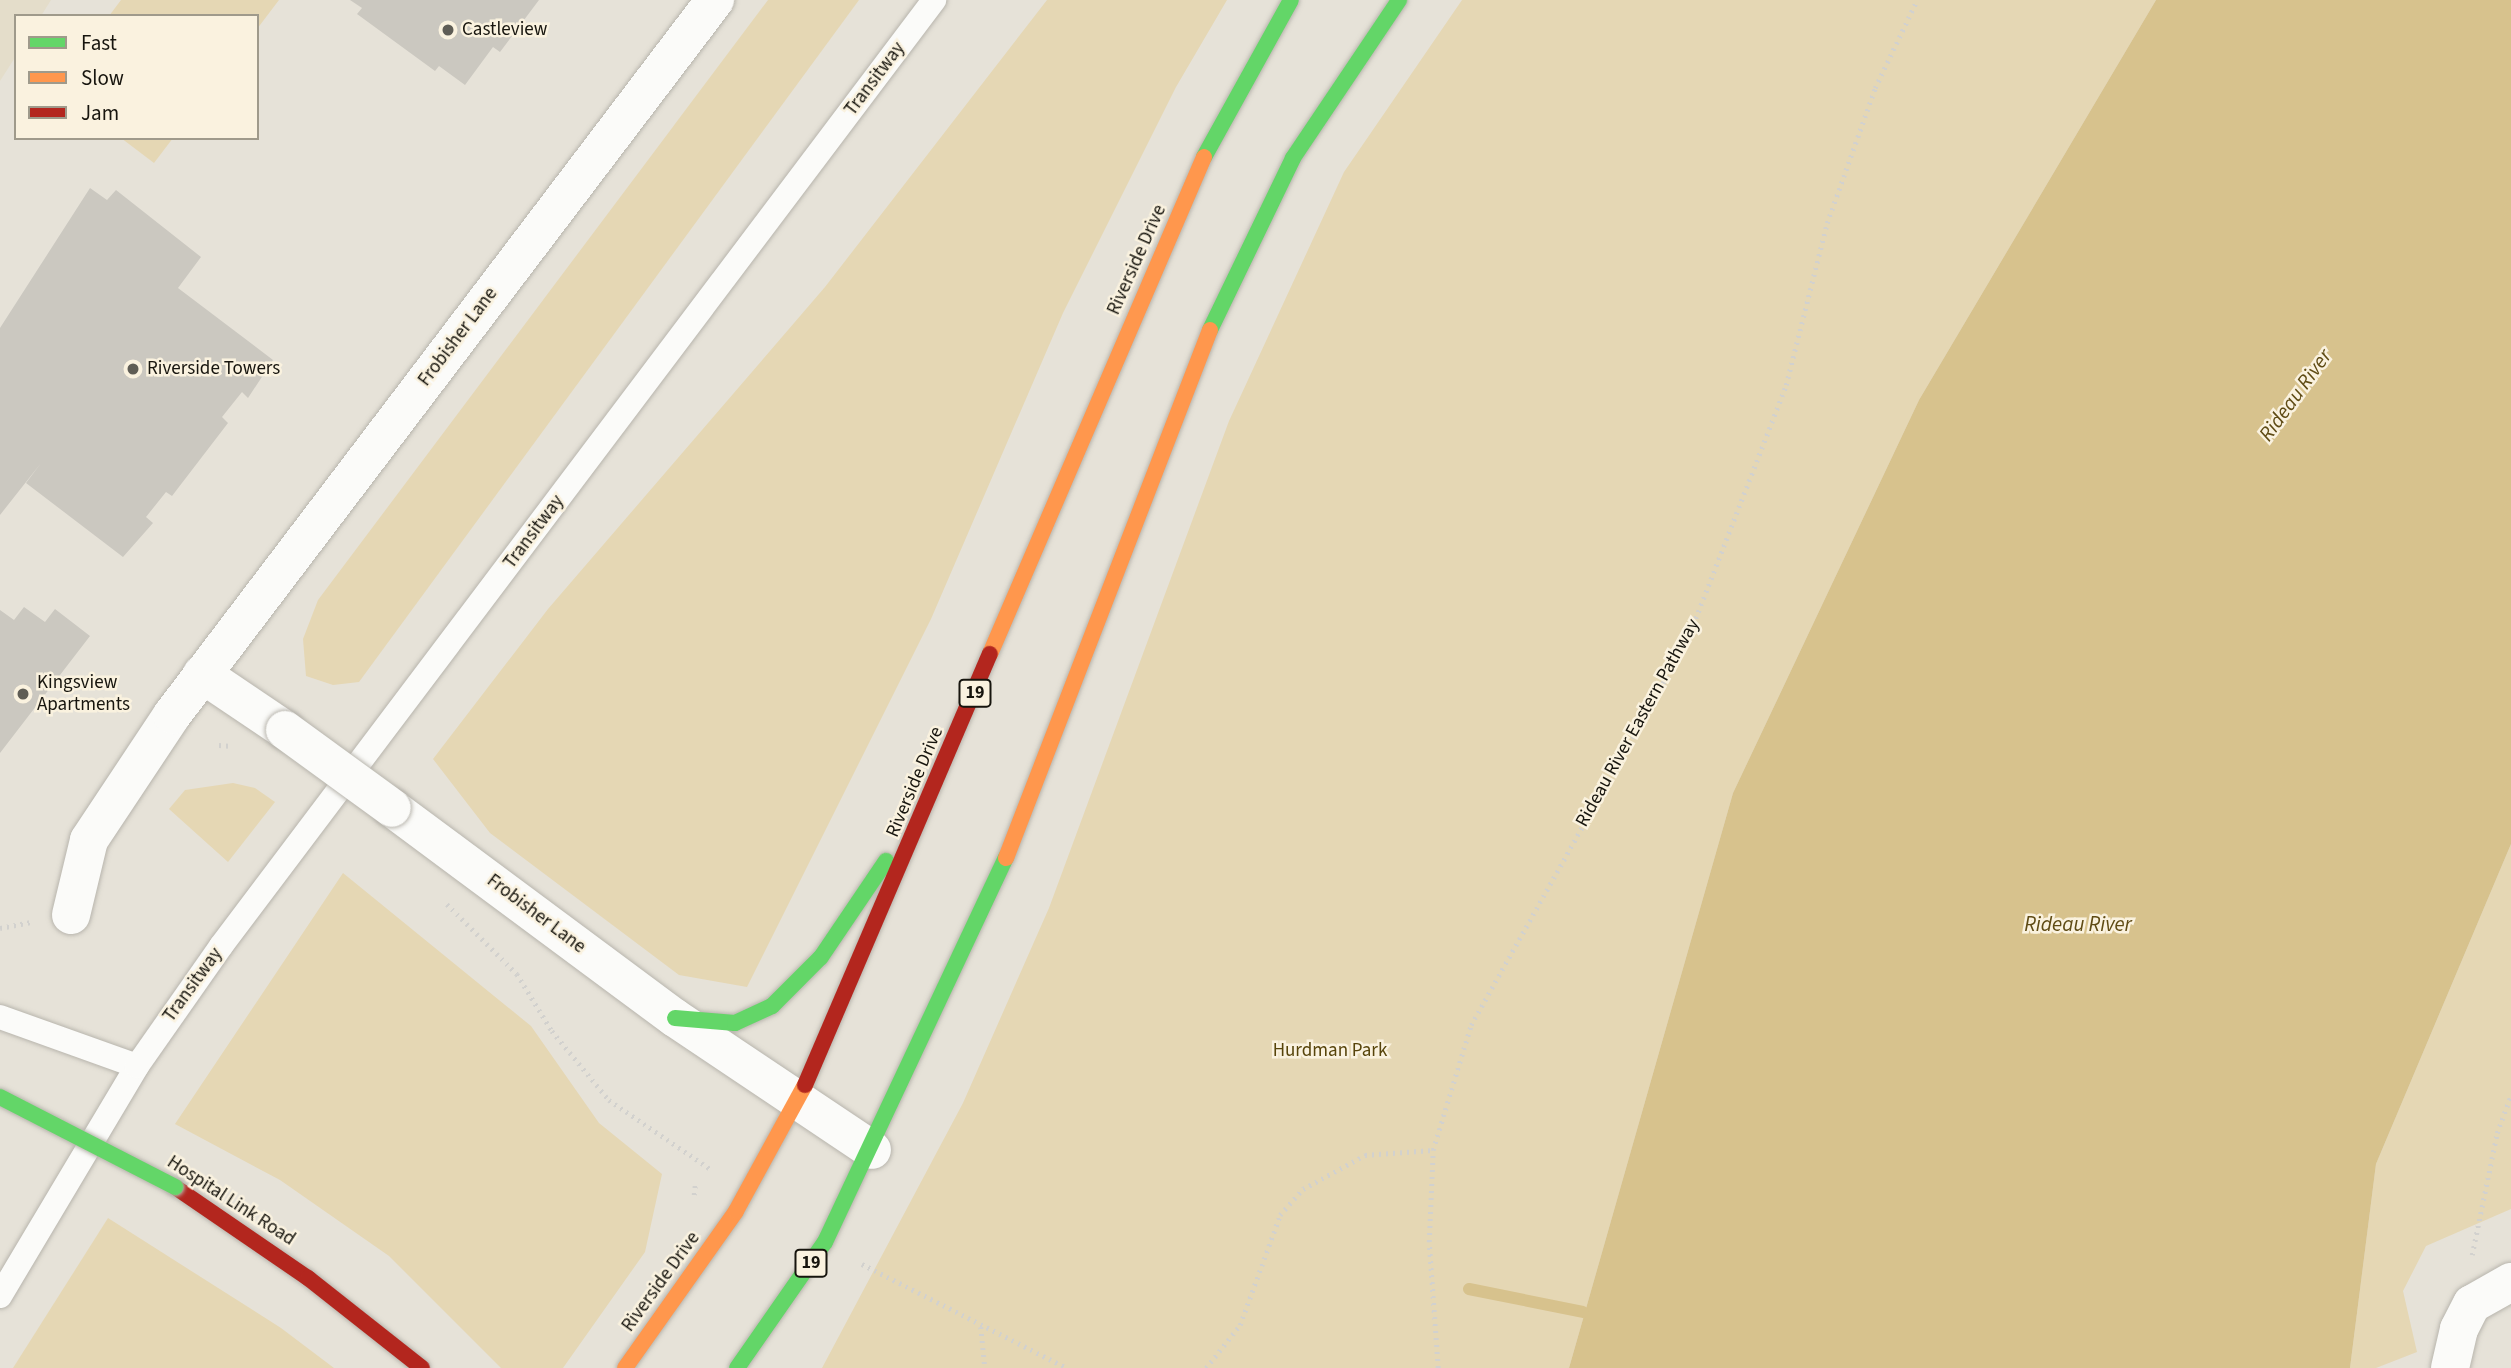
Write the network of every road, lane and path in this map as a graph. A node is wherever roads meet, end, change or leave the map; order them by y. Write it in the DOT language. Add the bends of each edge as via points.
graph roads {
  1 [pos="715,0"];
  2 [pos="934,0"];
  3 [pos="1292,0"];
  4 [pos="1399,0"];
  5 [pos="1917,0"];
  6 [pos="202,674"];
  7 [pos="938,783"];
  8 [pos="440,897"];
  9 [pos="71,915"];
  10 [pos="0,1017"];
  11 [pos="675,1018"];
  12 [pos="137,1066"];
  13 [pos="2511,1095"];
  14 [pos="0,1097"];
  15 [pos="797,1103"];
  16 [pos="872,1150"];
  17 [pos="1433,1150"];
  18 [pos="747,1194"];
  19 [pos="825,1242"];
  20 [pos="2511,1282"];
  21 [pos="0,1296"];
  22 [pos="2472,1304"];
  23 [pos="981,1327"];
  24 [pos="416,1362"];
  25 [pos="625,1368"];
  26 [pos="737,1368"];
  27 [pos="985,1368"];
  28 [pos="1066,1368"];
  29 [pos="1206,1368"];
  30 [pos="1438,1368"];
  31 [pos="2450,1368"];
  1 -- 6 [label="street, Frobisher Lane"];
  2 -- 12 [label="lane, Transitway" via="221,946"];
  3 -- 7 [label="main road, Riverside Drive / 19" via="1209,146 1064,473"];
  4 -- 16 [label="main road, 19" via="1293,158 1226,289 1001,870"];
  5 -- 17 [label="path, Rideau River Eastern Pathway" via="1861,125 1827,223 1786,385 1688,638 1479,1008"];
  6 -- 9 [label="street, Frobisher Lane" via="89,840"];
  6 -- 11 [label="street, Frobisher Lane, bridge" via="393,808"];
  7 -- 11 [label="main road" via="821,957 788,993 747,1020 717,1024"];
  7 -- 15 [label="main road, Riverside Drive / 19"];
  8 -- 18 [label="path" via="517,974 552,1031 609,1100"];
  10 -- 12 [label="lane"];
  11 -- 15 [label="street, Frobisher Lane"];
  12 -- 21 [label="lane, Transitway"];
  13 -- 22 [label="path" via="2481,1204 2471,1258"];
  14 -- 24 [label="main road, Hospital Link Road, bridge" via="175,1187"];
  15 -- 16 [label="street, Frobisher Lane"];
  15 -- 18 [label="main road, Riverside Drive / 19"];
  16 -- 19 [label="main road, 19"];
  17 -- 29 [label="path" via="1366,1155 1303,1189 1280,1215 1240,1325"];
  17 -- 30 [label="path, Rideau River Eastern Pathway" via="1429,1242"];
  18 -- 25 [label="main road, Riverside Drive / 19"];
  19 -- 23 [label="path"];
  19 -- 26 [label="main road, 19"];
  20 -- 22 [label="street"];
  22 -- 31 [label="street" via="2459,1329"];
  23 -- 27 [label="path"];
  23 -- 28 [label="path"];
}
